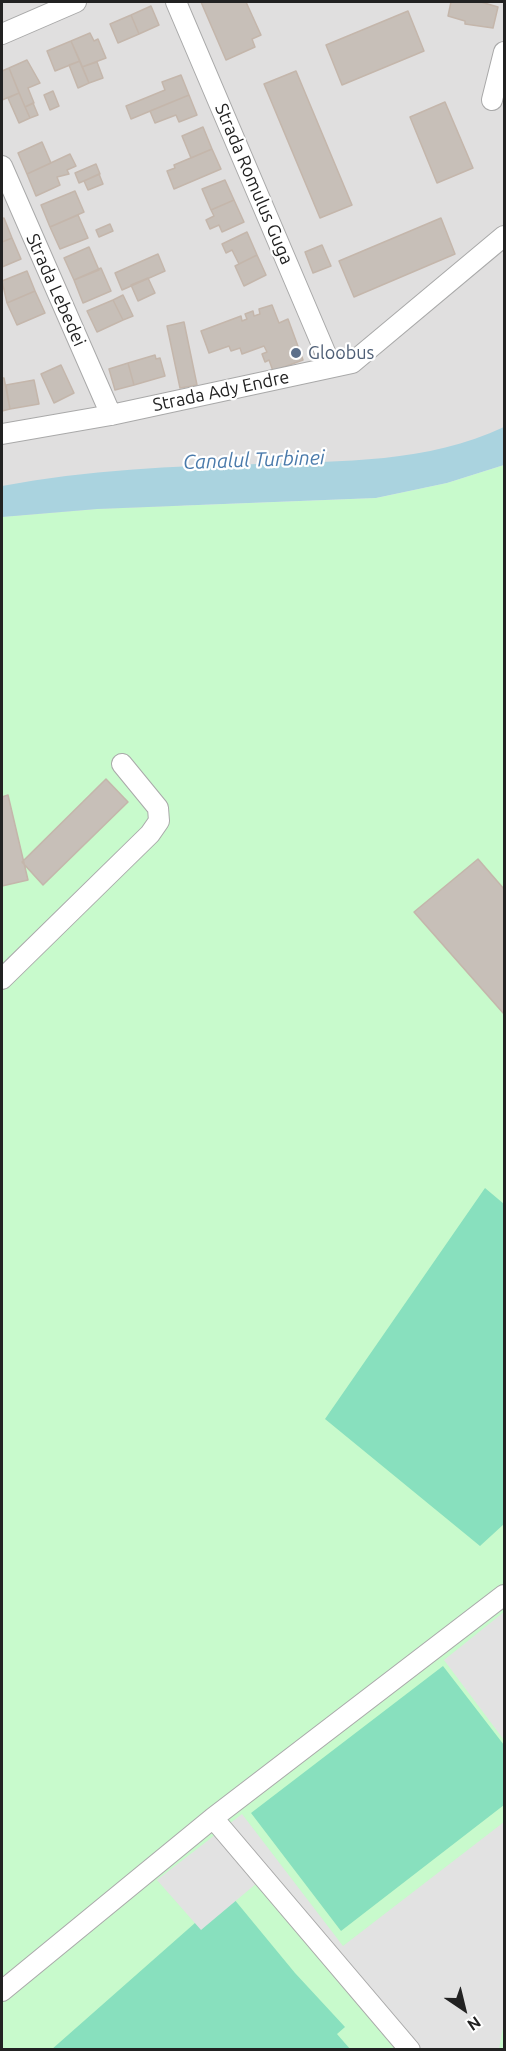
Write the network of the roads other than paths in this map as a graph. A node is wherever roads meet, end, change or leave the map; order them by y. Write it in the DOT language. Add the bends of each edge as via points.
graph roads {
  1 [pos="76,2"];
  2 [pos="176,2"];
  3 [pos="2,34"];
  4 [pos="504,52"];
  5 [pos="492,100"];
  6 [pos="2,166"];
  7 [pos="504,236"];
  8 [pos="331,366"];
  9 [pos="111,415"];
  10 [pos="2,434"];
  11 [pos="122,764"];
  12 [pos="2,979"];
  13 [pos="504,1595"];
  14 [pos="213,1818"];
  15 [pos="2,1991"];
  16 [pos="410,2049"];
  1 -- 3 [label="street"];
  2 -- 8 [label="street, Strada Romulus Guga"];
  4 -- 5 [label="street"];
  6 -- 9 [label="street, Strada Lebedei"];
  7 -- 8 [label="street, Strada Ady Endre" via="365,355 352,363"];
  8 -- 9 [label="street, Strada Ady Endre"];
  9 -- 10 [label="street, Strada Ady Endre"];
  11 -- 12 [label="street" via="158,808 159,820 150,834"];
  13 -- 14 [label="street"];
  14 -- 15 [label="street"];
  14 -- 16 [label="street"];
}
